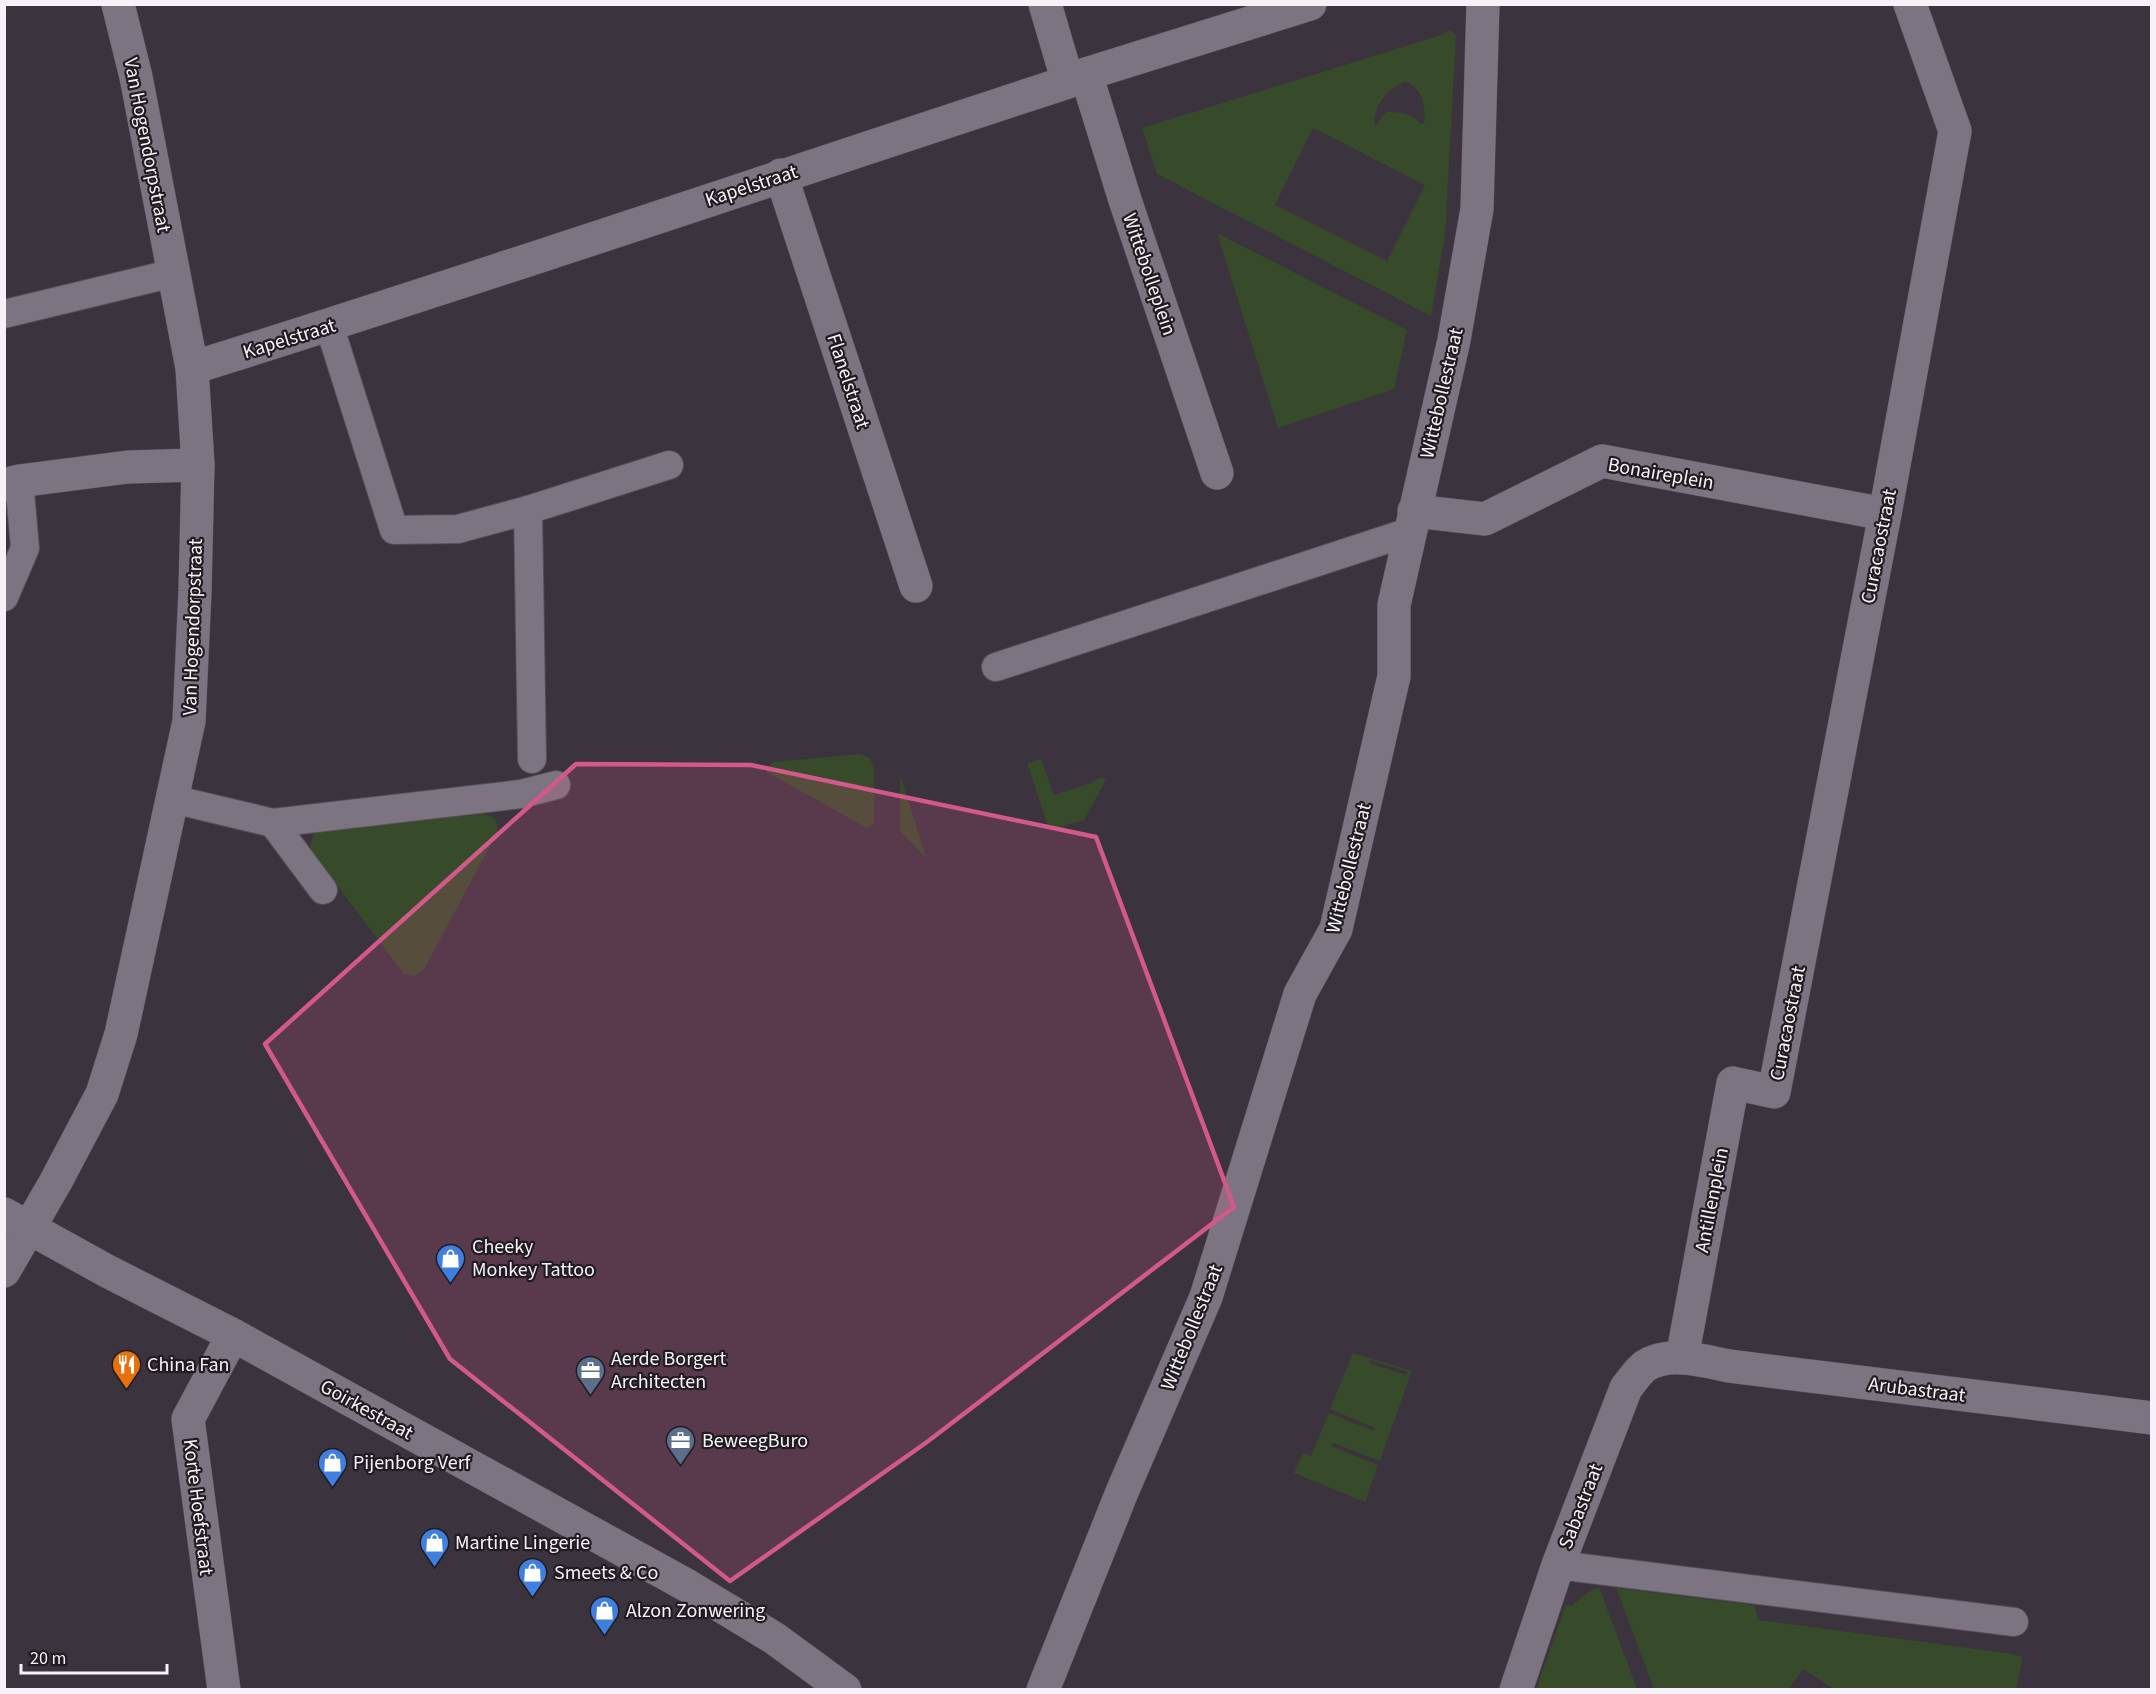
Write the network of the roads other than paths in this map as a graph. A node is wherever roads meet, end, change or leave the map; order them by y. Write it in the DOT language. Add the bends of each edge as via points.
graph roads {
  1 [pos="118,4"];
  2 [pos="1045,4"];
  3 [pos="1310,4"];
  4 [pos="1483,4"];
  5 [pos="1910,4"];
  6 [pos="1077,78"];
  7 [pos="781,175"];
  8 [pos="174,273"];
  9 [pos="4,314"];
  10 [pos="329,325"];
  11 [pos="192,368"];
  12 [pos="198,465"];
  13 [pos="669,465"];
  14 [pos="1217,473"];
  15 [pos="12,483"];
  16 [pos="528,510"];
  17 [pos="1885,514"];
  18 [pos="1411,522"];
  19 [pos="916,586"];
  20 [pos="4,597"];
  21 [pos="996,667"];
  22 [pos="532,759"];
  23 [pos="556,785"];
  24 [pos="172,799"];
  25 [pos="273,823"];
  26 [pos="323,890"];
  27 [pos="1774,1092"];
  28 [pos="17,1221"];
  29 [pos="4,1271"];
  30 [pos="233,1335"];
  31 [pos="1682,1358"];
  32 [pos="2151,1418"];
  33 [pos="1558,1565"];
  34 [pos="2014,1622"];
  35 [pos="224,1689"];
  36 [pos="845,1689"];
  37 [pos="1043,1689"];
  38 [pos="1516,1689"];
  1 -- 8 [label="street, Van Hogendorpstraat"];
  2 -- 6 [label="street, Wittebolleplein"];
  3 -- 6 [label="street, Kapelstraat"];
  4 -- 18 [label="street, Wittebollestraat" via="1477,209 1454,340"];
  5 -- 17 [label="street, Curacaostraat" via="1955,131"];
  6 -- 7 [label="street, Kapelstraat"];
  6 -- 14 [label="street, Wittebolleplein" via="1125,200"];
  7 -- 10 [label="street, Kapelstraat"];
  7 -- 19 [label="street, Flanelstraat"];
  8 -- 9 [label="lane"];
  8 -- 11 [label="street, Van Hogendorpstraat"];
  10 -- 11 [label="street, Kapelstraat"];
  10 -- 16 [label="lane" via="394,530 458,529"];
  11 -- 12 [label="street, Van Hogendorpstraat"];
  12 -- 15 [label="street" via="128,467"];
  12 -- 24 [label="street, Van Hogendorpstraat" via="189,720"];
  13 -- 16 [label="lane"];
  15 -- 20 [label="lane" via="25,548"];
  16 -- 22 [label="lane"];
  17 -- 18 [label="street, Bonaireplein" via="1602,461 1485,519"];
  17 -- 27 [label="street, Curacaostraat"];
  18 -- 21 [label="lane"];
  18 -- 37 [label="street, Wittebollestraat" via="1394,605 1394,676 1336,929 1300,994 1206,1297"];
  23 -- 25 [label="lane" via="521,794"];
  24 -- 25 [label="lane"];
  24 -- 28 [label="street, Van Hogendorpstraat" via="121,1034 102,1094"];
  25 -- 26 [label="lane"];
  27 -- 31 [label="street, Antillenplein" via="1733,1083"];
  28 -- 29 [label="street, Van Hogendorpstraat"];
  28 -- 30 [label="street, Goirkestraat"];
  30 -- 35 [label="street, Korte Hoefstraat" via="188,1419"];
  30 -- 36 [label="street, Goirkestraat" via="688,1586 774,1638"];
  31 -- 32 [label="street, Arubastraat"];
  31 -- 33 [label="street, Sabastraat" via="1645,1366 1626,1388"];
  33 -- 34 [label="lane"];
  33 -- 38 [label="street, Sabastraat"];
}
